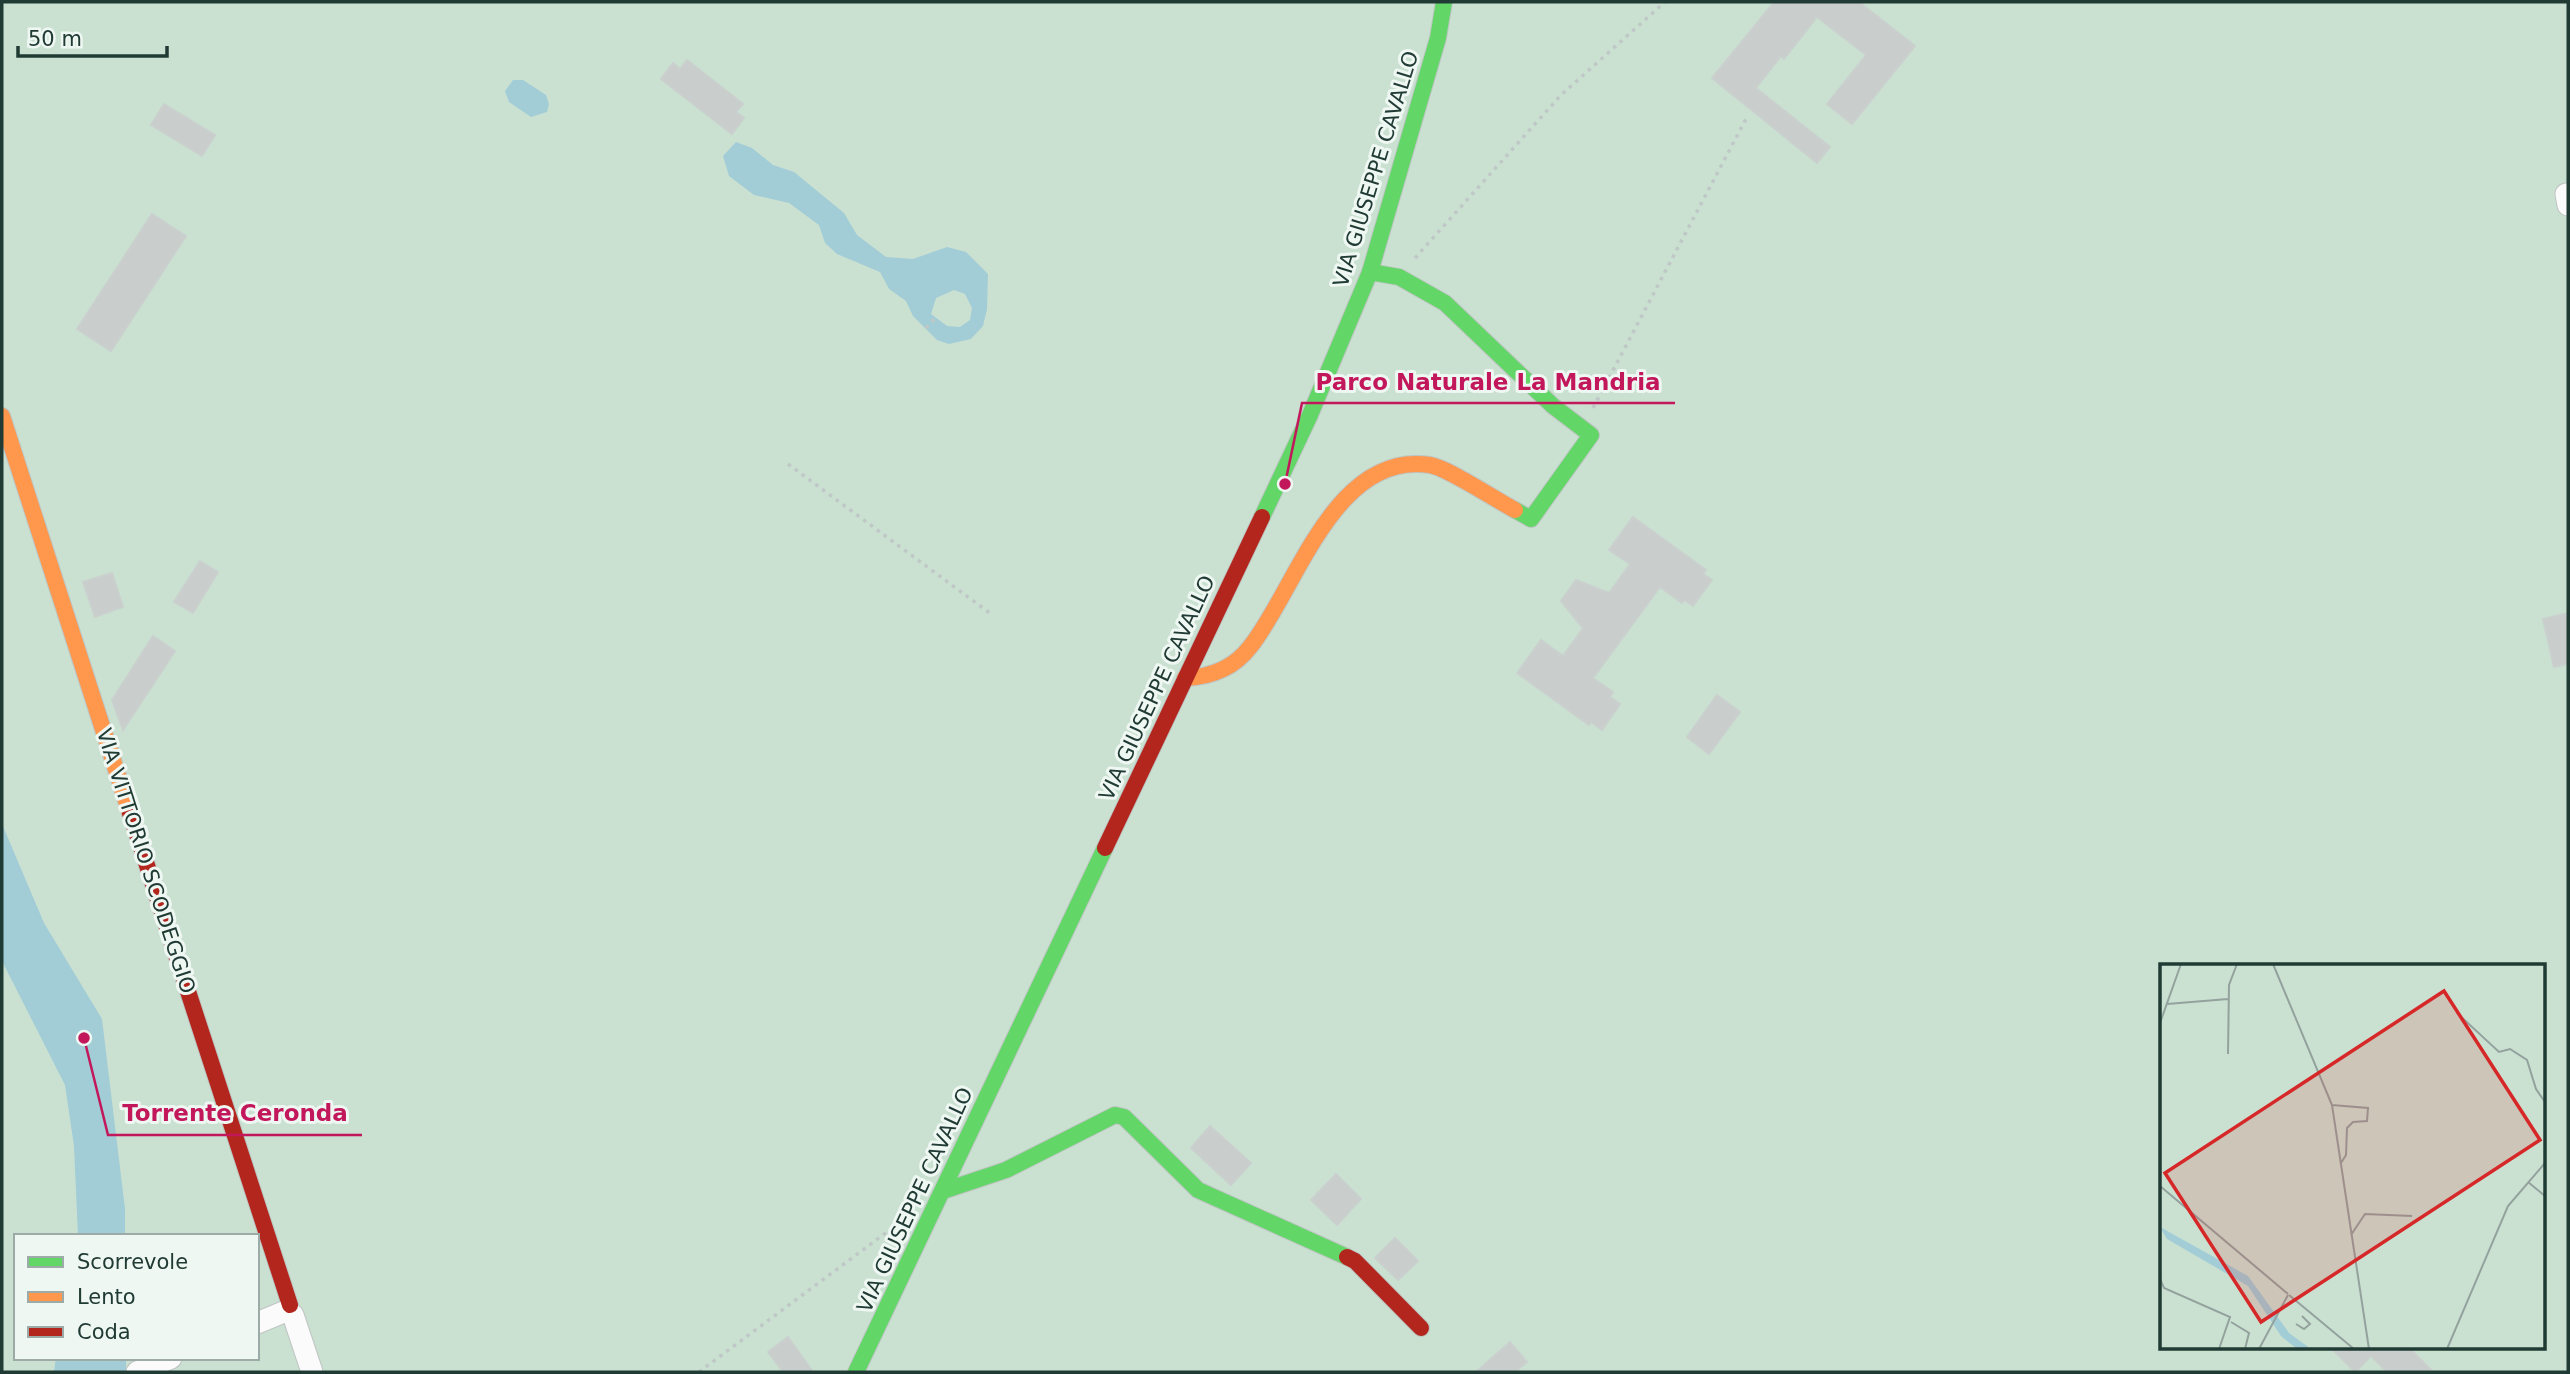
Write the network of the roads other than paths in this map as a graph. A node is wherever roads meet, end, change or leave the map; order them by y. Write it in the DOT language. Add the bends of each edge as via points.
graph roads {
  1 [pos="1444,2"];
  2 [pos="1370,272"];
  3 [pos="2,416"];
  4 [pos="1185,678"];
  5 [pos="943,1191"];
  6 [pos="289,1310"];
  7 [pos="259,1322"];
  8 [pos="1421,1328"];
  9 [pos="166,1360"];
  10 [pos="139,1371"];
  11 [pos="312,1372"];
  12 [pos="856,1372"];
  1 -- 2 [label="street, VIA GIUSEPPE CAVALLO" via="1438,38"];
  2 -- 4 [label="street, VIA GIUSEPPE CAVALLO" via="1310,415"];
  2 -- 4 [label="street" via="1399,276 1445,303 1553,406 1591,435 1531,519 1432,465 1397,466 1367,478 1315,536 1250,648 1228,667 1205,677"];
  3 -- 6 [label="street, VIA VITTORIO SCODEGGIO"];
  4 -- 5 [label="street, VIA GIUSEPPE CAVALLO"];
  5 -- 8 [label="street" via="1006,1170 1115,1115 1124,1117 1198,1190 1355,1261"];
  5 -- 12 [label="street, VIA GIUSEPPE CAVALLO"];
  6 -- 7 [label="street"];
  6 -- 11 [label="street, VIA VITTORIO SCODEGGIO"];
  9 -- 10 [label="street"];
}
